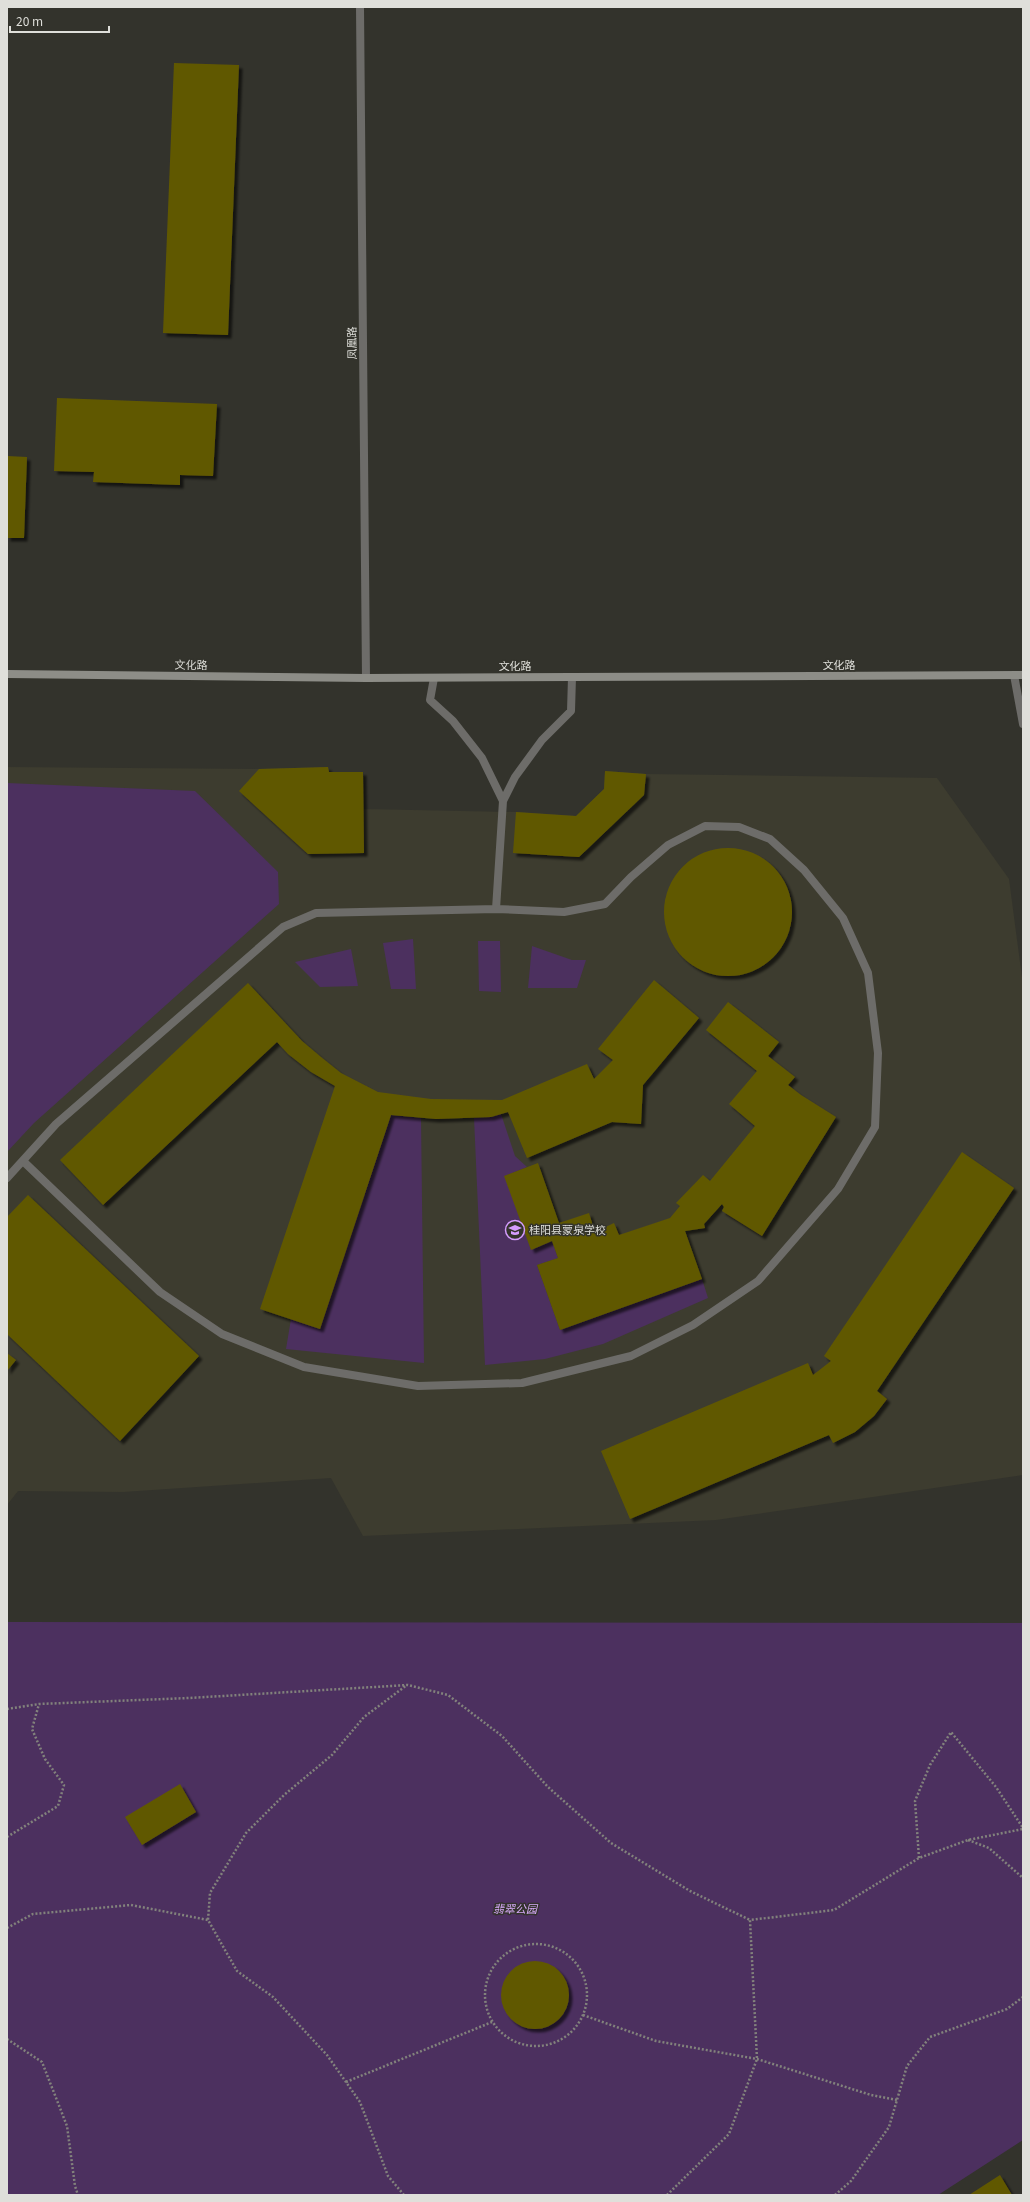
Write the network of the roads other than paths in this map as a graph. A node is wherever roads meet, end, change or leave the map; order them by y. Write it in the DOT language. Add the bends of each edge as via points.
graph roads {
  1 [pos="360,7"];
  2 [pos="7,674"];
  3 [pos="1014,675"];
  4 [pos="1023,675"];
  5 [pos="572,677"];
  6 [pos="366,678"];
  7 [pos="434,678"];
  8 [pos="1023,724"];
  9 [pos="503,801"];
  10 [pos="496,909"];
  11 [pos="23,1161"];
  12 [pos="7,1178"];
  1 -- 6 [label="street, 凤凰路"];
  2 -- 6 [label="main road, 文化路"];
  3 -- 4 [label="main road, 文化路"];
  3 -- 5 [label="main road, 文化路"];
  3 -- 8 [label="street"];
  5 -- 7 [label="main road, 文化路"];
  5 -- 9 [label="street" via="571,711 542,740 515,777"];
  6 -- 7 [label="main road, 文化路"];
  7 -- 9 [label="street" via="430,700 453,722 482,758"];
  9 -- 10 [label="street"];
  10 -- 11 [label="street" via="316,913 283,927 56,1124"];
  10 -- 11 [label="street" via="564,912 605,904 668,845 705,826 739,827 770,839 804,870 843,918 868,973 878,1053 875,1127 838,1189 758,1280 692,1325 631,1356 522,1383 418,1386 304,1367 222,1334 160,1292"];
  11 -- 12 [label="street"];
}
